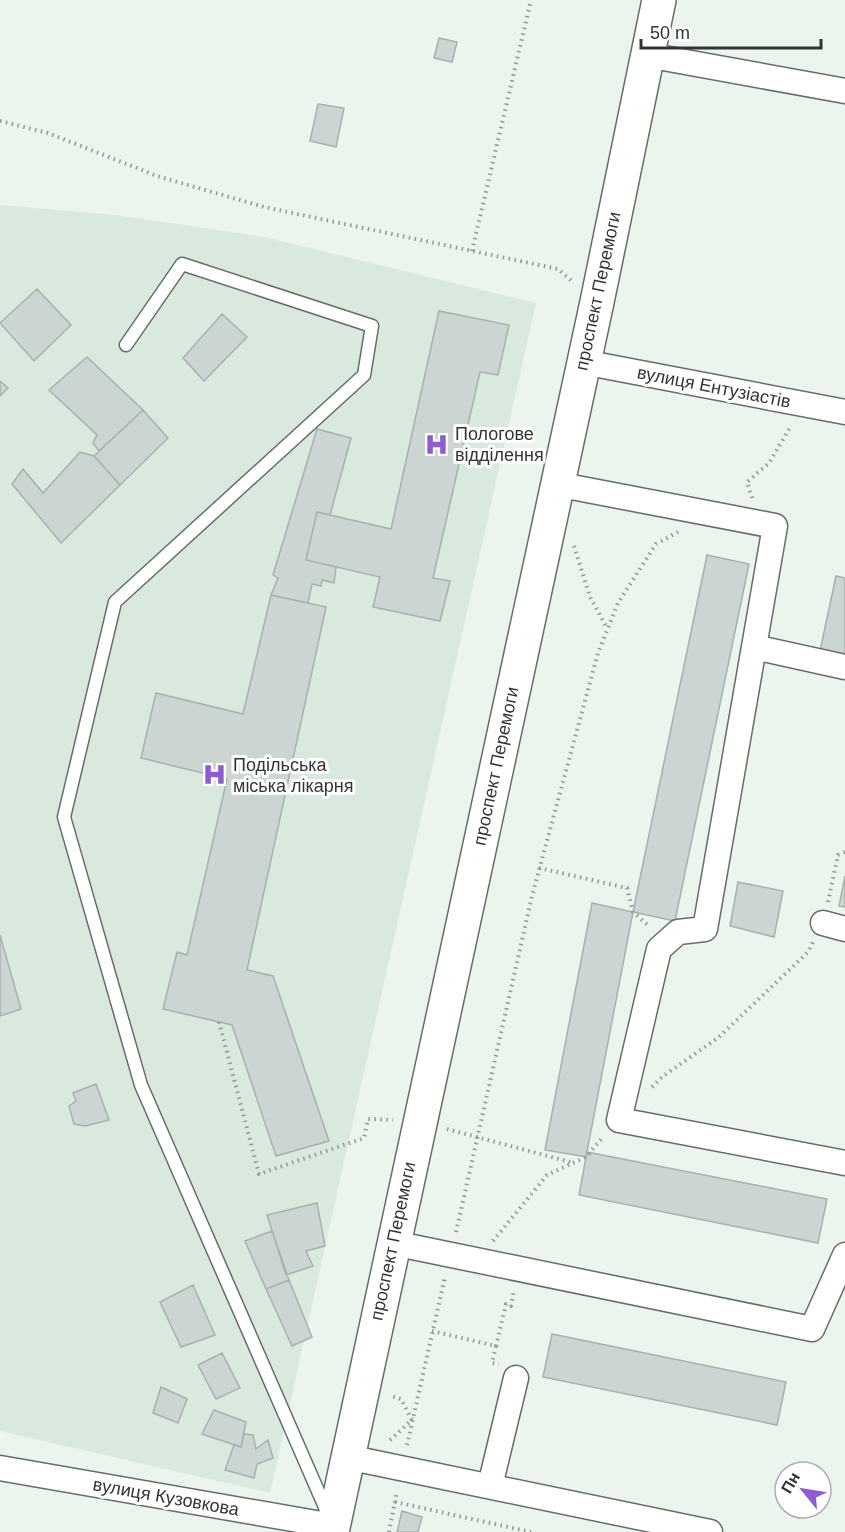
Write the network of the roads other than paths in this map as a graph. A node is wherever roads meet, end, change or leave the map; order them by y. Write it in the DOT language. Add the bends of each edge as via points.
graph roads {
  1 [pos="659,0"];
  2 [pos="647,55"];
  3 [pos="845,92"];
  4 [pos="126,345"];
  5 [pos="583,362"];
  6 [pos="845,412"];
  7 [pos="556,484"];
  8 [pos="754,647"];
  9 [pos="845,667"];
  10 [pos="845,1163"];
  11 [pos="393,1243"];
  12 [pos="845,1255"];
  13 [pos="516,1378"];
  14 [pos="347,1457"];
  15 [pos="0,1468"];
  16 [pos="490,1486"];
  17 [pos="332,1529"];
  18 [pos="710,1532"];
  1 -- 2 [label="main road, проспект Перемоги"];
  2 -- 3 [label="street"];
  2 -- 5 [label="main road, проспект Перемоги"];
  4 -- 17 [label="lane" via="182,264 372,326 364,375 115,602 64,816 141,1085"];
  5 -- 6 [label="street, вулиця Ентузіастів"];
  5 -- 7 [label="main road, проспект Перемоги"];
  7 -- 8 [label="street" via="775,526"];
  7 -- 11 [label="main road, проспект Перемоги"];
  8 -- 9 [label="street"];
  8 -- 10 [label="street" via="705,929 678,932 659,949 619,1120"];
  11 -- 12 [label="street" via="812,1329"];
  11 -- 14 [label="main road, проспект Перемоги"];
  13 -- 16 [label="street"];
  14 -- 16 [label="street"];
  14 -- 17 [label="main road, проспект Перемоги"];
  15 -- 17 [label="street, вулиця Кузовкова"];
  16 -- 18 [label="street"];
}
